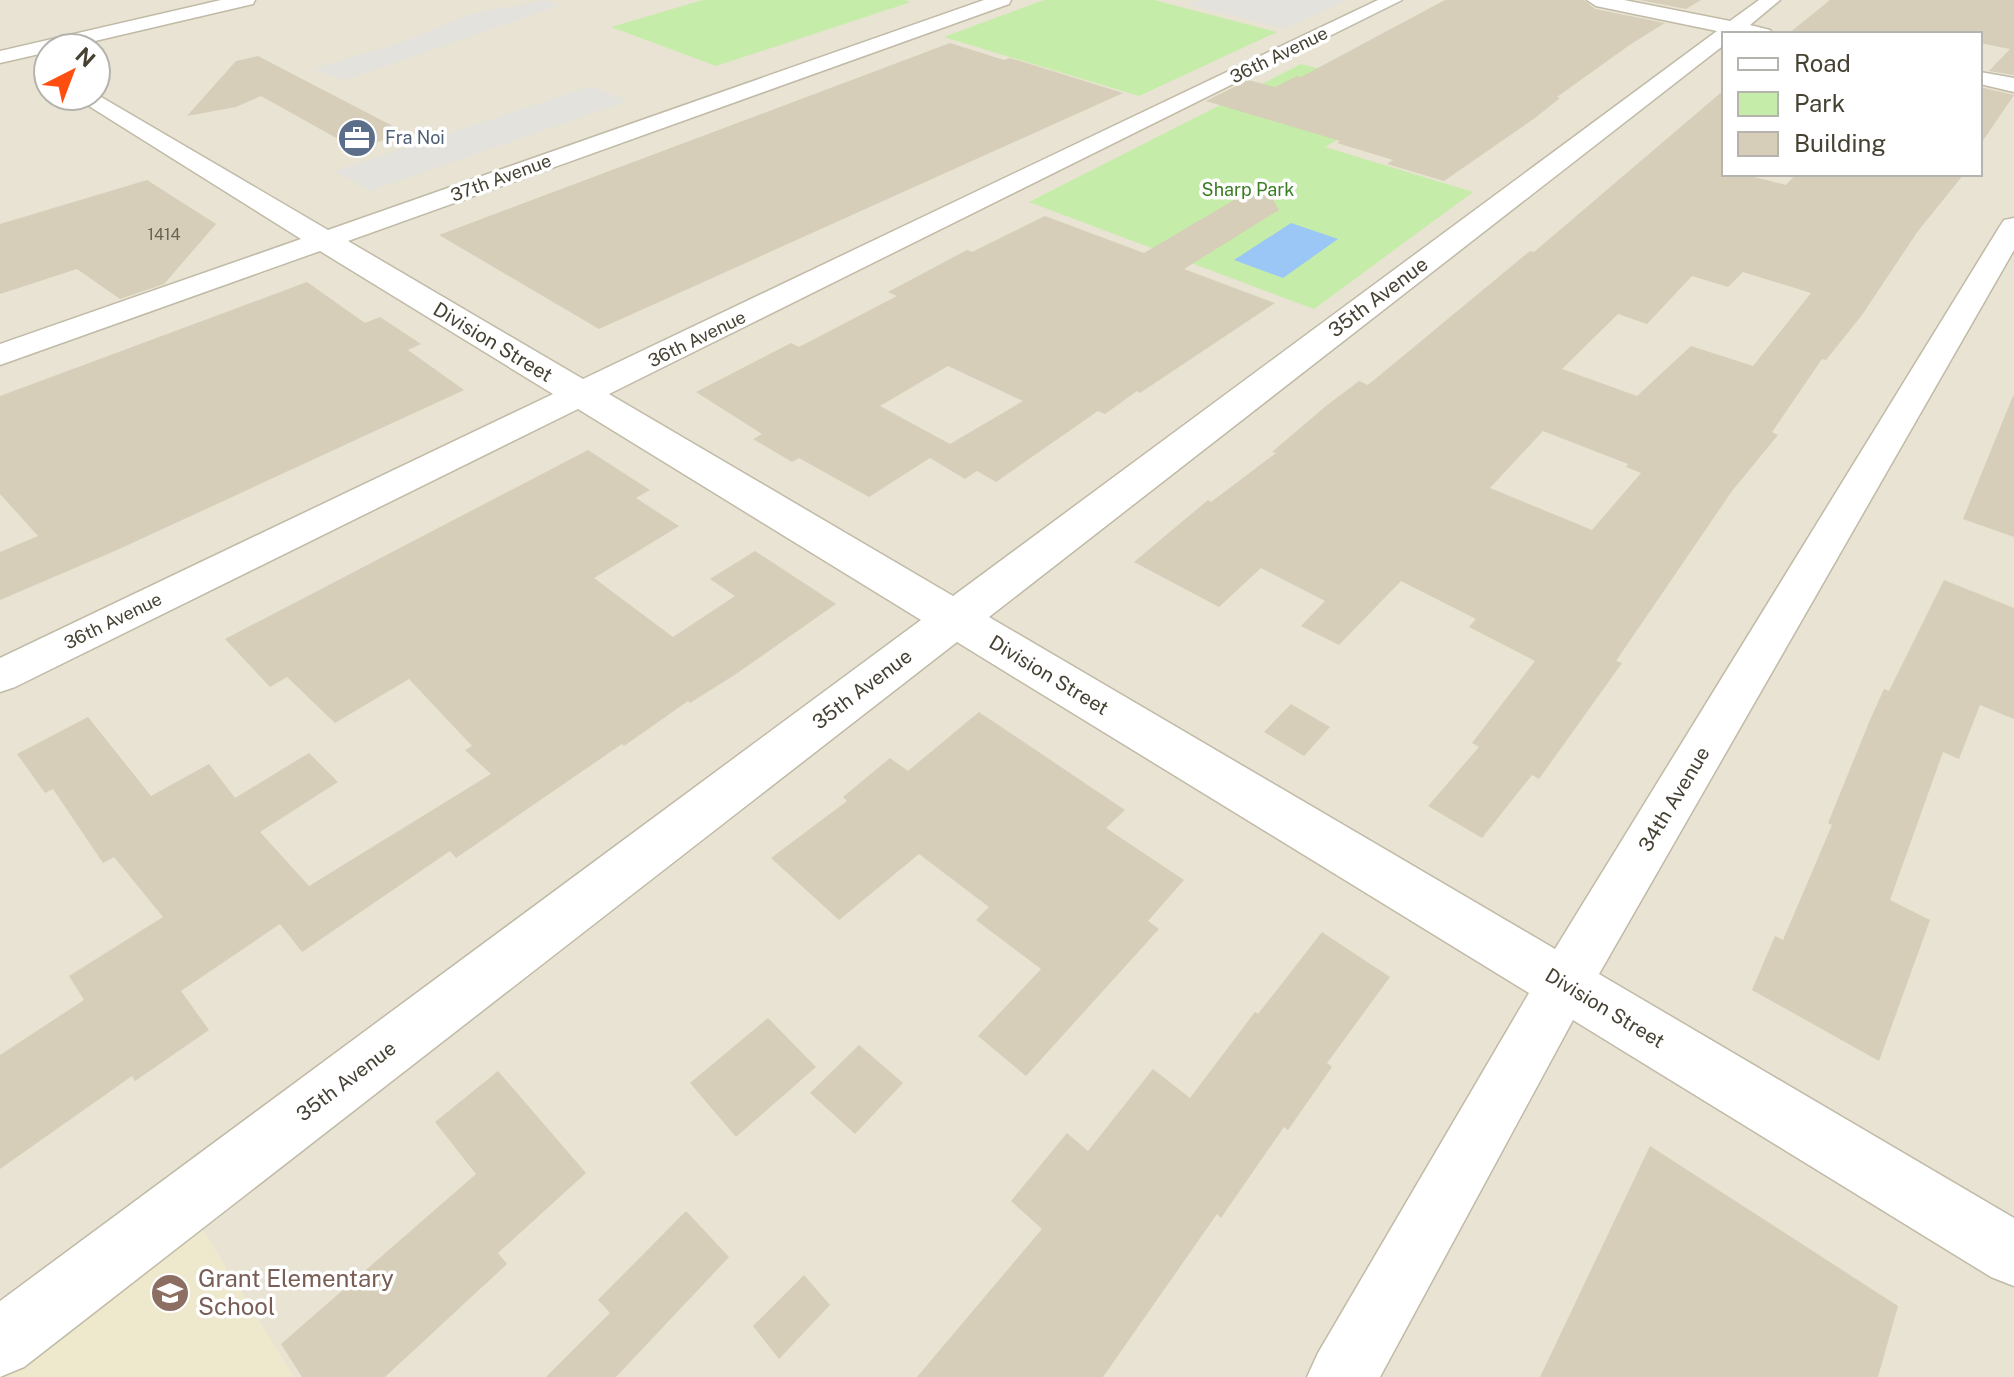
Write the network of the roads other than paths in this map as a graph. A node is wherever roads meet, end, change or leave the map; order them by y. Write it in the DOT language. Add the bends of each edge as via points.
graph roads {
  1 [pos="246,0"];
  2 [pos="1002,0"];
  3 [pos="1393,0"];
  4 [pos="1596,0"];
  5 [pos="1771,0"];
  6 [pos="1728,32"];
  7 [pos="1722,37"];
  8 [pos="5,52"];
  9 [pos="32,65"];
  10 [pos="1982,78"];
  11 [pos="2014,85"];
  12 [pos="111,112"];
  13 [pos="2014,226"];
  14 [pos="325,240"];
  15 [pos="0,355"];
  16 [pos="581,395"];
  17 [pos="955,619"];
  18 [pos="0,676"];
  19 [pos="1564,984"];
  20 [pos="2014,1254"];
  21 [pos="0,1343"];
  22 [pos="1342,1377"];
  1 -- 8 [label="street"];
  2 -- 14 [label="street, 37th Avenue"];
  3 -- 16 [label="street, 36th Avenue"];
  4 -- 6 [label="street"];
  5 -- 6 [label="street, 35th Avenue"];
  7 -- 17 [label="street, 35th Avenue"];
  8 -- 9 [label="street"];
  10 -- 11 [label="street"];
  12 -- 14 [label="street, Division Street"];
  13 -- 19 [label="street, 34th Avenue"];
  14 -- 15 [label="street, 37th Avenue"];
  14 -- 16 [label="street, Division Street"];
  16 -- 17 [label="street, Division Street"];
  16 -- 18 [label="street, 36th Avenue"];
  17 -- 19 [label="street, Division Street"];
  17 -- 21 [label="street, 35th Avenue"];
  19 -- 20 [label="street, Division Street"];
  19 -- 22 [label="street, 34th Avenue"];
}
